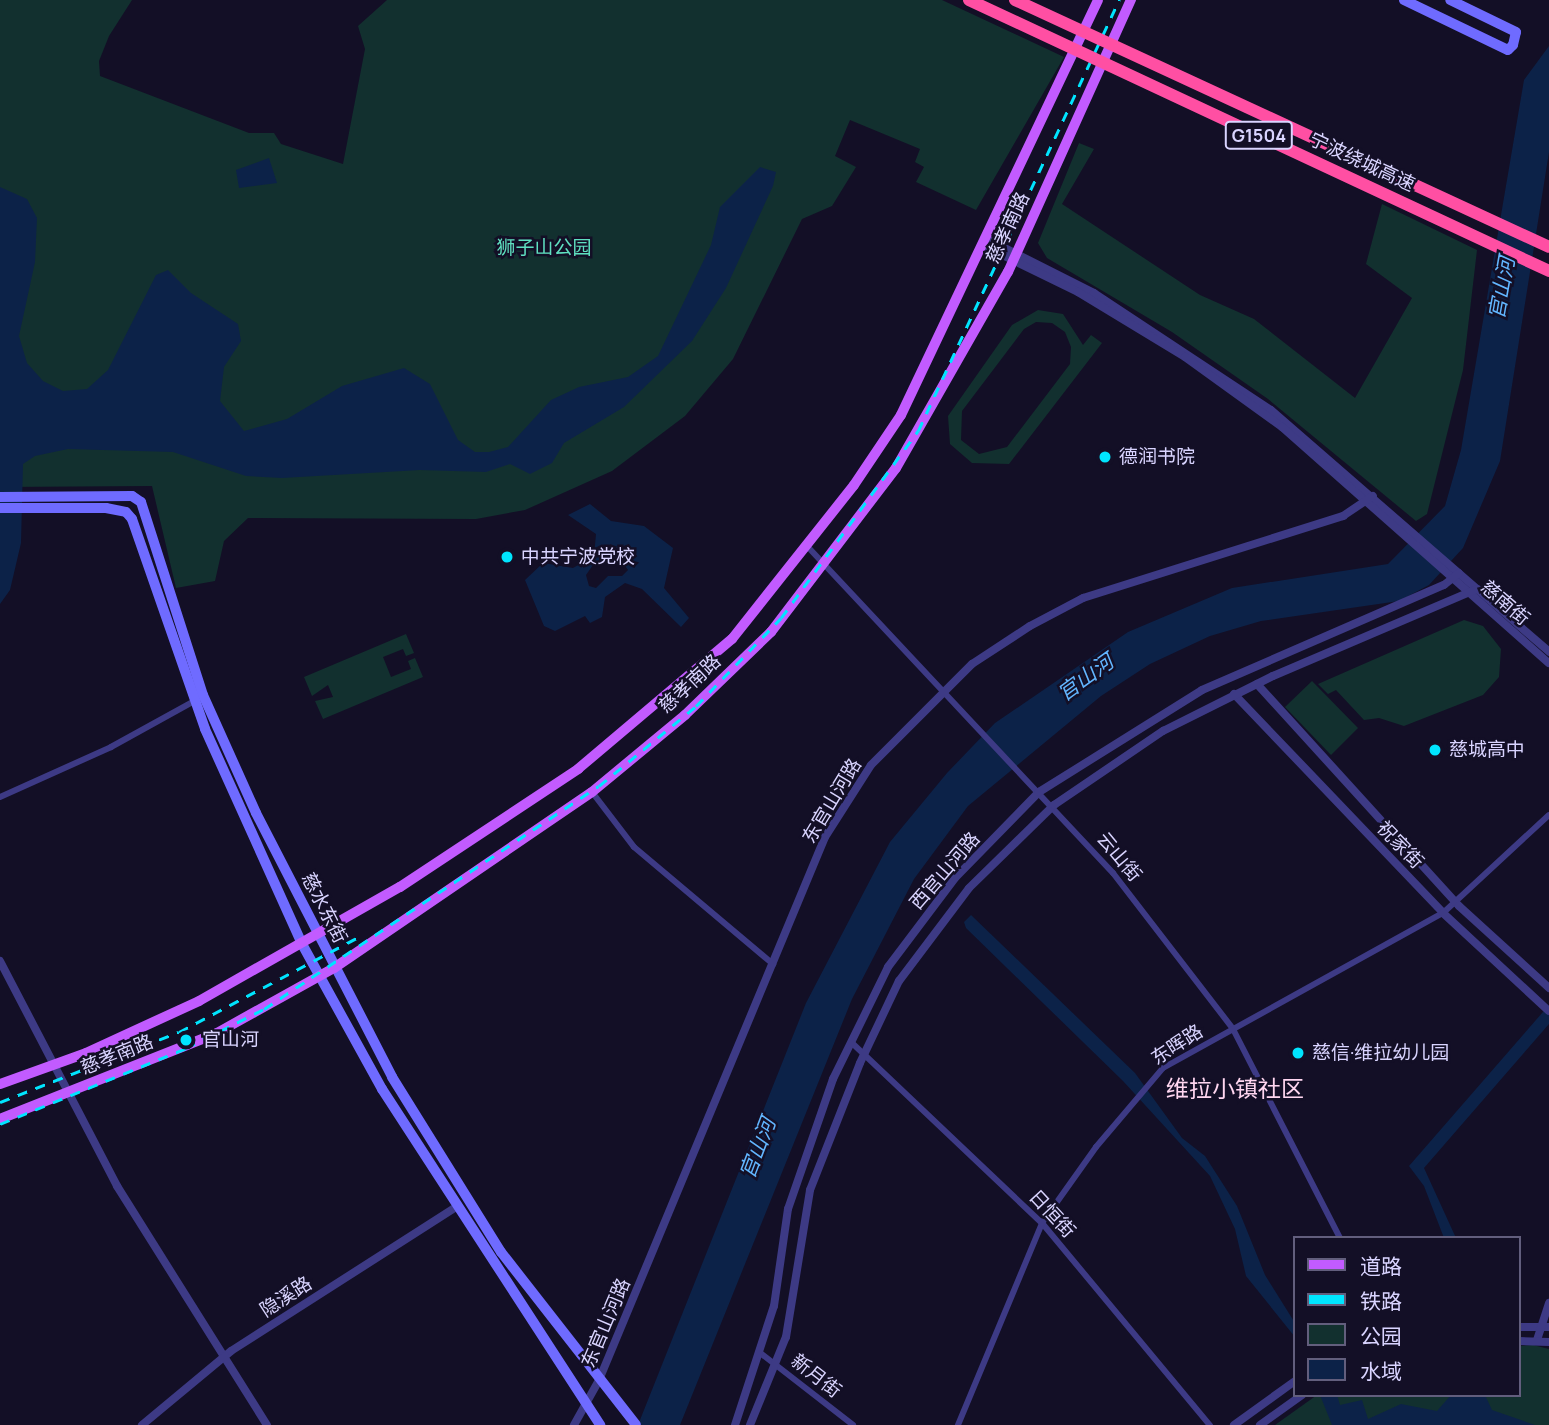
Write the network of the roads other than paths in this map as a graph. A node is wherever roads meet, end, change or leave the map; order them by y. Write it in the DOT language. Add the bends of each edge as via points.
graph roads {
  1 [pos="969,0"];
  2 [pos="1016,0"];
  3 [pos="1098,0"];
  4 [pos="1130,0"];
  5 [pos="1404,0"];
  6 [pos="1450,0"];
  7 [pos="985,242"];
  8 [pos="1549,247"];
  9 [pos="1015,255"];
  10 [pos="1549,271"];
  11 [pos="0,497"];
  12 [pos="1370,499"];
  13 [pos="0,508"];
  14 [pos="807,546"];
  15 [pos="823,564"];
  16 [pos="1456,576"];
  17 [pos="1474,592"];
  18 [pos="1549,652"];
  19 [pos="1549,663"];
  20 [pos="1257,684"];
  21 [pos="943,692"];
  22 [pos="1234,694"];
  23 [pos="199,698"];
  24 [pos="592,792"];
  25 [pos="1039,792"];
  26 [pos="0,797"];
  27 [pos="1054,805"];
  28 [pos="1549,815"];
  29 [pos="1456,902"];
  30 [pos="1443,912"];
  31 [pos="318,935"];
  32 [pos="303,944"];
  33 [pos="0,961"];
  34 [pos="773,964"];
  35 [pos="334,968"];
  36 [pos="320,977"];
  37 [pos="1549,988"];
  38 [pos="1549,1011"];
  39 [pos="1233,1029"];
  40 [pos="851,1042"];
  41 [pos="864,1055"];
  42 [pos="52,1065"];
  43 [pos="0,1084"];
  44 [pos="67,1094"];
  45 [pos="0,1119"];
  46 [pos="455,1208"];
  47 [pos="1042,1223"];
  48 [pos="1339,1236"];
  49 [pos="1549,1303"];
  50 [pos="1545,1326"];
  51 [pos="1521,1327"];
  52 [pos="1537,1340"];
  53 [pos="1521,1341"];
  54 [pos="1549,1342"];
  55 [pos="759,1352"];
  56 [pos="224,1358"];
  57 [pos="775,1364"];
  58 [pos="599,1380"];
  59 [pos="1294,1382"];
  60 [pos="1299,1397"];
  61 [pos="587,1407"];
  62 [pos="142,1425"];
  63 [pos="267,1425"];
  64 [pos="574,1425"];
  65 [pos="600,1425"];
  66 [pos="636,1425"];
  67 [pos="735,1425"];
  68 [pos="750,1425"];
  69 [pos="853,1425"];
  70 [pos="958,1425"];
  71 [pos="1210,1425"];
  72 [pos="1234,1425"];
  73 [pos="1259,1425"];
  1 -- 10 [label="highway, 宁波绕城高速 / G1504, bridge"];
  2 -- 8 [label="highway, 宁波绕城高速 / G1504, bridge"];
  3 -- 7 [label="main road, 慈孝南路"];
  4 -- 9 [label="main road, 慈孝南路"];
  5 -- 6 [label="main road" via="1508,50 1513,45 1516,32"];
  7 -- 9 [label="street, 慈南街"];
  7 -- 14 [label="main road, 慈孝南路" via="901,415"];
  9 -- 12 [label="street, 慈南街" via="1185,357"];
  9 -- 15 [label="main road, 慈孝南路" via="896,468"];
  11 -- 23 [label="main road, 慈水东街" via="132,496 141,502"];
  12 -- 16 [label="street, 慈南街"];
  12 -- 21 [label="street, 东官山河路" via="1343,516 1083,598 972,664"];
  13 -- 23 [label="main road, 慈水东街" via="126,512"];
  14 -- 15 [label="street, 云山街"];
  14 -- 31 [label="main road, 慈孝南路" via="732,639 578,769"];
  15 -- 21 [label="street, 云山街"];
  15 -- 24 [label="main road, 慈孝南路" via="771,632 685,715"];
  16 -- 17 [label="street, 慈南街"];
  16 -- 25 [label="street, 西官山河路" via="1202,690"];
  17 -- 18 [label="street, 慈南街"];
  17 -- 19 [label="street, 慈南街"];
  17 -- 20 [label="street, 西官山河路"];
  20 -- 22 [label="street, 西官山河路"];
  20 -- 29 [label="street, 祝家街"];
  21 -- 25 [label="street, 云山街"];
  21 -- 34 [label="street, 东官山河路" via="871,765 825,837"];
  22 -- 27 [label="street, 西官山河路" via="1164,731"];
  22 -- 30 [label="street, 祝家街"];
  23 -- 26 [label="street" via="111,747"];
  23 -- 31 [label="main road, 慈水东街"];
  23 -- 32 [label="main road, 慈水东街"];
  24 -- 34 [label="street" via="634,847"];
  24 -- 35 [label="main road, 慈孝南路"];
  25 -- 27 [label="street, 云山街"];
  25 -- 40 [label="street, 西官山河路" via="955,878 888,967"];
  27 -- 39 [label="street, 云山街"];
  27 -- 41 [label="street, 西官山河路" via="969,888 928,940 899,981"];
  28 -- 29 [label="street, 东晖路"];
  29 -- 30 [label="street, 东晖路"];
  29 -- 37 [label="street, 祝家街"];
  30 -- 38 [label="street, 祝家街"];
  30 -- 39 [label="street, 东晖路"];
  31 -- 32 [label="main road, 慈孝南路"];
  31 -- 35 [label="main road, 慈水东街"];
  32 -- 36 [label="main road, 慈水东街"];
  32 -- 42 [label="main road, 慈孝南路" via="199,1001"];
  33 -- 42 [label="street"];
  34 -- 58 [label="street, 东官山河路"];
  35 -- 36 [label="main road, 慈孝南路"];
  35 -- 58 [label="main road, 慈水东街" via="392,1077 501,1252"];
  36 -- 44 [label="main road, 慈孝南路" via="217,1033"];
  36 -- 46 [label="main road, 慈水东街"];
  39 -- 47 [label="street, 东晖路" via="1163,1068 1096,1147"];
  39 -- 48 [label="street, 云山街"];
  40 -- 41 [label="street, 日恒街"];
  40 -- 55 [label="street, 西官山河路" via="788,1209 774,1306"];
  41 -- 47 [label="street, 日恒街"];
  41 -- 57 [label="street, 西官山河路" via="810,1190 786,1337"];
  42 -- 43 [label="main road, 慈孝南路"];
  42 -- 44 [label="street"];
  44 -- 45 [label="main road, 慈孝南路"];
  44 -- 56 [label="street"];
  46 -- 56 [label="street, 隐溪路"];
  46 -- 61 [label="main road, 慈水东街"];
  47 -- 70 [label="street, 东晖路"];
  47 -- 71 [label="street, 日恒街"];
  49 -- 50 [label="street"];
  50 -- 51 [label="street"];
  50 -- 52 [label="street"];
  52 -- 53 [label="street"];
  52 -- 54 [label="street"];
  55 -- 57 [label="street, 新月街"];
  55 -- 67 [label="street, 西官山河路"];
  56 -- 62 [label="street, 隐溪路"];
  56 -- 63 [label="street"];
  57 -- 68 [label="street, 西官山河路"];
  57 -- 69 [label="street, 新月街"];
  58 -- 61 [label="street, 东官山河路"];
  58 -- 66 [label="main road, 慈水东街"];
  59 -- 72 [label="street"];
  60 -- 73 [label="street"];
  61 -- 64 [label="street, 东官山河路"];
  61 -- 65 [label="main road, 慈水东街"];
}
